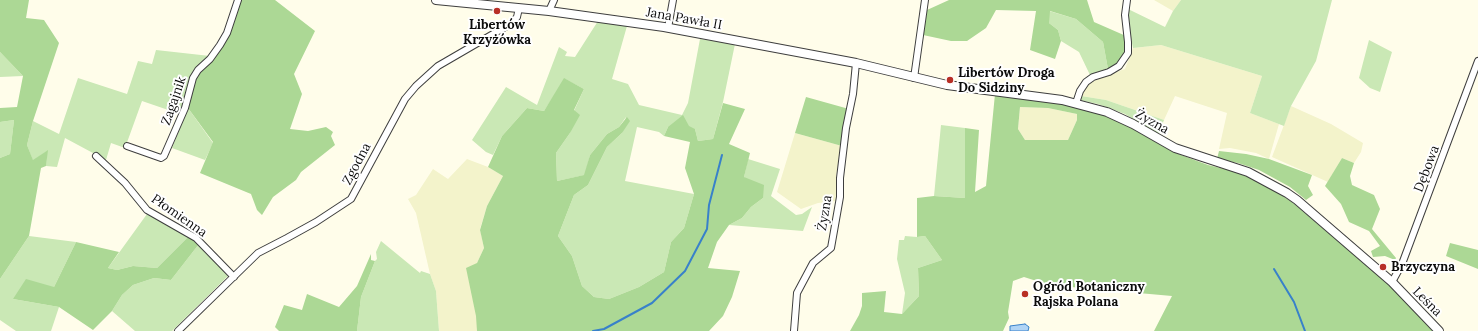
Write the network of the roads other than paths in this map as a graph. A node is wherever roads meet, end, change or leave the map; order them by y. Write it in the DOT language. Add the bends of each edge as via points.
graph roads {
  1 [pos="238,0"];
  2 [pos="436,0"];
  3 [pos="554,0"];
  4 [pos="673,0"];
  5 [pos="925,0"];
  6 [pos="1128,0"];
  7 [pos="519,8"];
  8 [pos="549,11"];
  9 [pos="668,28"];
  10 [pos="762,45"];
  11 [pos="1478,61"];
  12 [pos="856,63"];
  13 [pos="914,78"];
  14 [pos="1076,103"];
  15 [pos="127,146"];
  16 [pos="96,156"];
  17 [pos="234,277"];
  18 [pos="1392,282"];
  19 [pos="1398,289"];
  20 [pos="178,331"];
  21 [pos="794,331"];
  22 [pos="1439,331"];
  1 -- 15 [label="street, Zagajnik" via="227,33 210,60 193,78 185,108 164,156 161,158"];
  2 -- 7 [label="street, Jana Pawła II"];
  3 -- 8 [label="street"];
  4 -- 9 [label="street"];
  5 -- 13 [label="street"];
  6 -- 14 [label="street" via="1125,15 1128,52 1119,66 1086,82"];
  7 -- 8 [label="street, Jana Pawła II"];
  7 -- 17 [label="street, Zgodna" via="512,23 438,66 416,86 405,99 351,199 310,225 258,252"];
  8 -- 9 [label="street, Jana Pawła II"];
  9 -- 10 [label="street, Jana Pawła II"];
  10 -- 12 [label="street, Żyzna"];
  11 -- 18 [label="street, Dębowa" via="1402,264"];
  12 -- 13 [label="street, Żyzna"];
  12 -- 21 [label="street, Żyzna" via="840,178 840,197 831,248 813,263 797,293"];
  13 -- 14 [label="street, Żyzna" via="946,85"];
  14 -- 18 [label="street, Żyzna" via="1133,124 1175,148 1248,172 1287,193"];
  16 -- 17 [label="street, Płomienna" via="125,183 147,210 196,238"];
  17 -- 20 [label="street, Zgodna"];
  18 -- 19 [label="street, Żyzna"];
  19 -- 22 [label="street, Leśna"];
}
